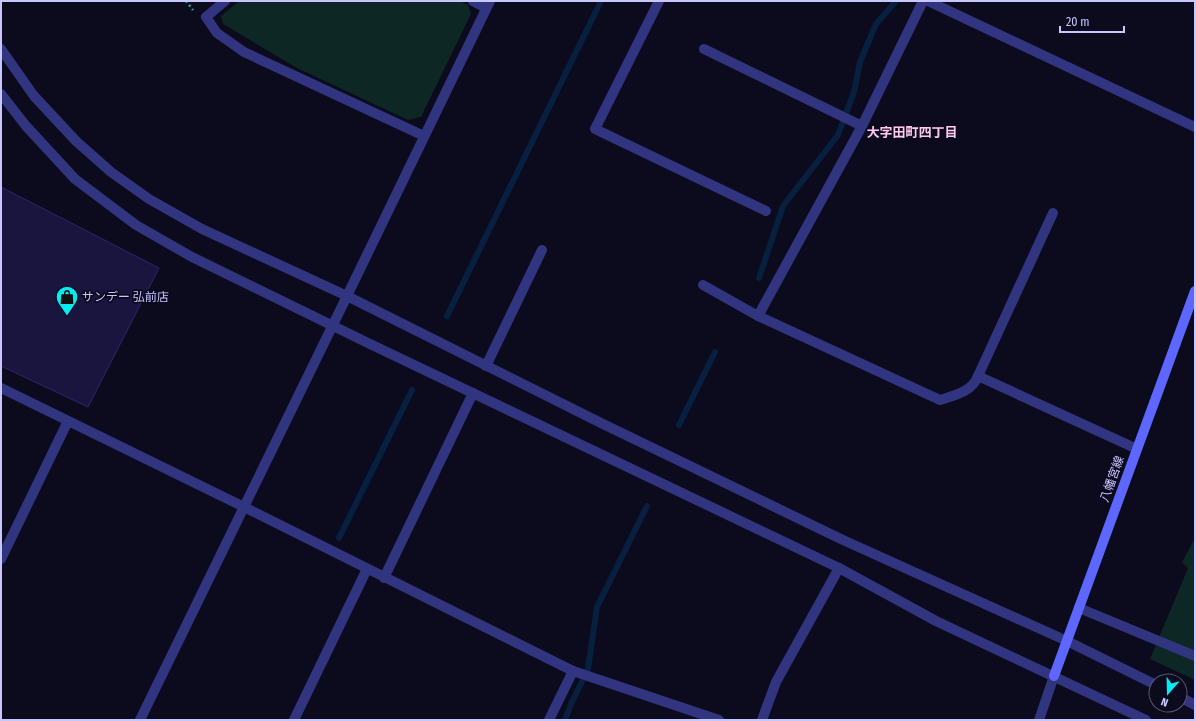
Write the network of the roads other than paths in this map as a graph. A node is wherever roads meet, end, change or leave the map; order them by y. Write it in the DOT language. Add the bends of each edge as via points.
graph roads {
  1 [pos="225,1"];
  2 [pos="473,1"];
  3 [pos="659,1"];
  4 [pos="923,1"];
  5 [pos="928,1"];
  6 [pos="488,4"];
  7 [pos="1,49"];
  8 [pos="704,49"];
  9 [pos="1,94"];
  10 [pos="862,126"];
  11 [pos="1195,127"];
  12 [pos="424,136"];
  13 [pos="766,211"];
  14 [pos="1053,213"];
  15 [pos="542,250"];
  16 [pos="703,285"];
  17 [pos="1195,291"];
  18 [pos="347,296"];
  19 [pos="758,316"];
  20 [pos="332,326"];
  21 [pos="486,366"];
  22 [pos="978,376"];
  23 [pos="1,388"];
  24 [pos="473,393"];
  25 [pos="68,421"];
  26 [pos="1137,449"];
  27 [pos="244,506"];
  28 [pos="1,559"];
  29 [pos="839,568"];
  30 [pos="367,569"];
  31 [pos="384,578"];
  32 [pos="1079,608"];
  33 [pos="1067,641"];
  34 [pos="1195,656"];
  35 [pos="573,671"];
  36 [pos="1054,676"];
  37 [pos="1148,681"];
  38 [pos="140,720"];
  39 [pos="294,720"];
  40 [pos="549,720"];
  41 [pos="720,720"];
  42 [pos="762,720"];
  43 [pos="1039,720"];
  44 [pos="1146,720"];
  1 -- 12 [label="street" via="206,17 217,33 244,52"];
  2 -- 6 [label="street"];
  3 -- 13 [label="street" via="595,129"];
  4 -- 10 [label="street"];
  5 -- 11 [label="street"];
  6 -- 12 [label="street"];
  7 -- 18 [label="street" via="34,96 76,141 111,172 149,199 202,229"];
  8 -- 10 [label="street"];
  9 -- 20 [label="street" via="26,126 75,179 136,225 192,257"];
  10 -- 19 [label="street"];
  12 -- 18 [label="street"];
  14 -- 22 [label="street"];
  15 -- 21 [label="street"];
  16 -- 19 [label="street"];
  17 -- 26 [label="main road, 八幡宮線"];
  18 -- 20 [label="street"];
  18 -- 21 [label="street"];
  19 -- 22 [label="street" via="940,400 963,393 975,384"];
  20 -- 24 [label="street"];
  20 -- 27 [label="street"];
  21 -- 33 [label="street" via="843,540"];
  22 -- 26 [label="street"];
  23 -- 25 [label="street"];
  24 -- 29 [label="street"];
  24 -- 31 [label="street"];
  25 -- 27 [label="street"];
  25 -- 28 [label="street"];
  26 -- 32 [label="main road, 八幡宮線"];
  27 -- 30 [label="street"];
  27 -- 38 [label="street"];
  29 -- 36 [label="street" via="936,621"];
  29 -- 42 [label="street" via="776,682"];
  30 -- 31 [label="street"];
  30 -- 39 [label="street"];
  31 -- 35 [label="street"];
  32 -- 33 [label="main road, 八幡宮線"];
  32 -- 34 [label="street"];
  33 -- 36 [label="main road, 八幡宮線"];
  33 -- 37 [label="street"];
  35 -- 40 [label="street"];
  35 -- 41 [label="street"];
  36 -- 43 [label="street"];
  36 -- 44 [label="street"];
}
